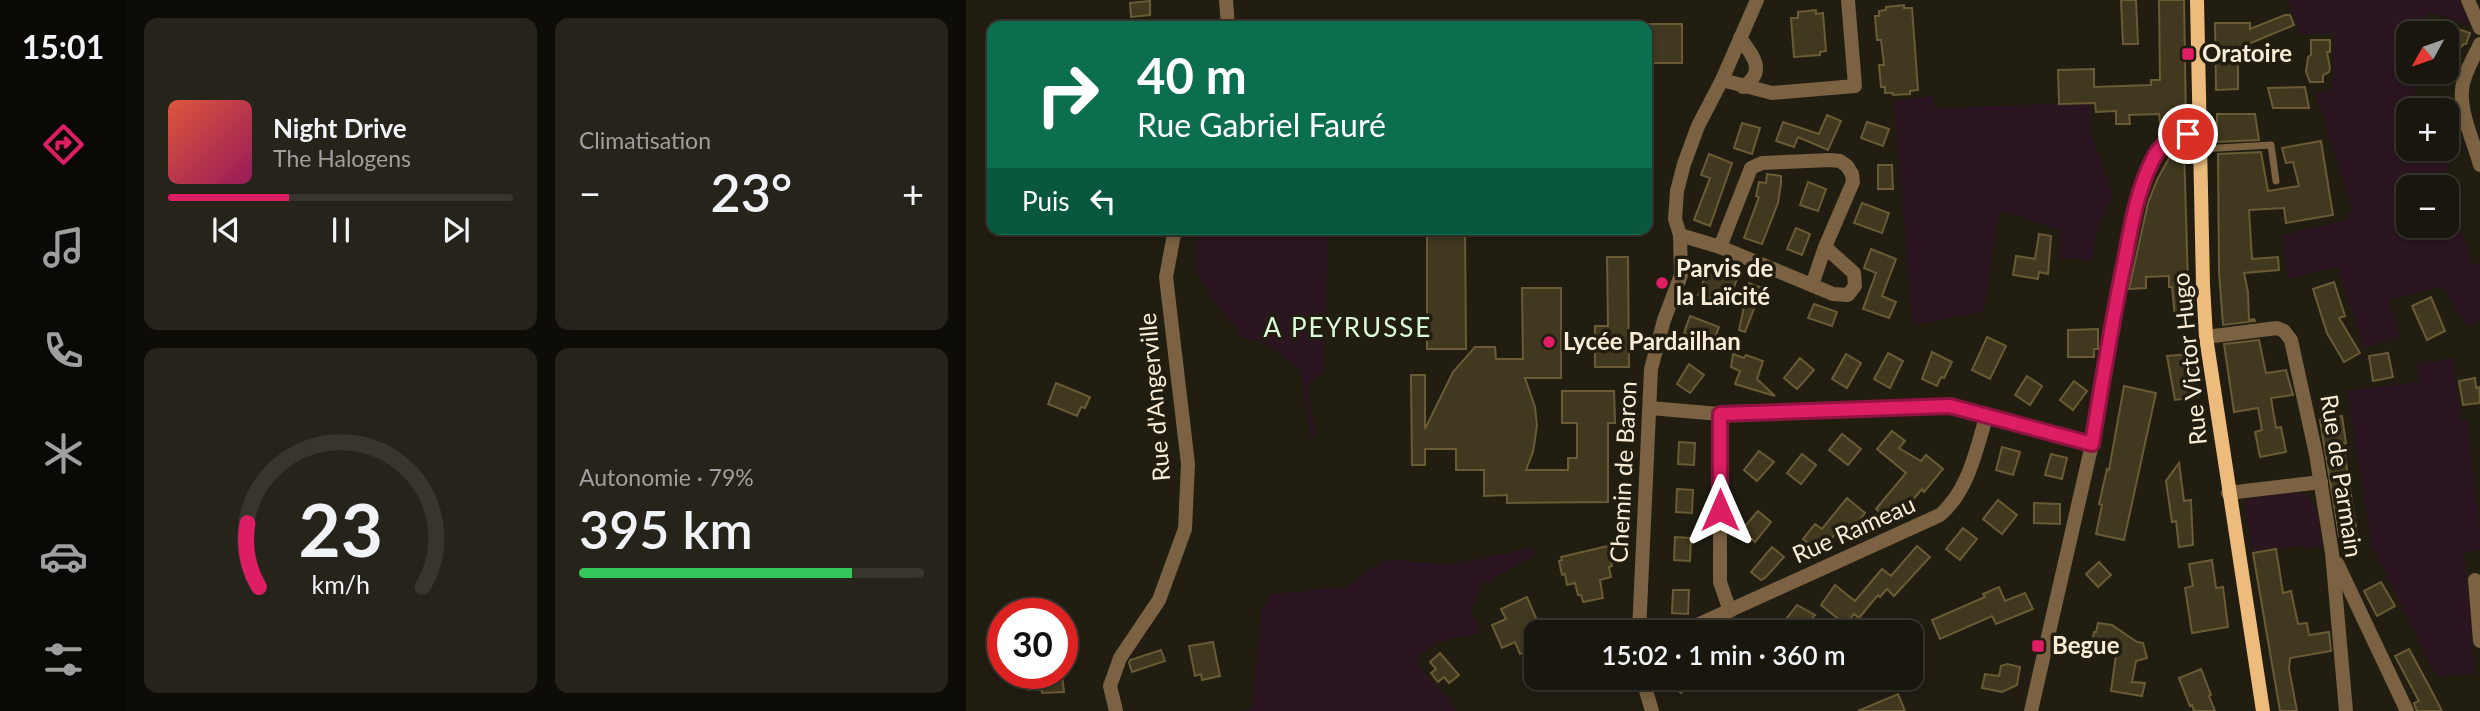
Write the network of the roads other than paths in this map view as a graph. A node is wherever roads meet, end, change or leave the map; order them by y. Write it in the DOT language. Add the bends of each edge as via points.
graph roads {
  1 [pos="1226,0"];
  2 [pos="1757,0"];
  3 [pos="1848,0"];
  4 [pos="2197,0"];
  5 [pos="2469,0"];
  6 [pos="1228,21"];
  7 [pos="2480,28"];
  8 [pos="1740,38"];
  9 [pos="2479,48"];
  10 [pos="1722,80"];
  11 [pos="1743,87"];
  12 [pos="2201,134"];
  13 [pos="2201,149"];
  14 [pos="2480,164"];
  15 [pos="2276,181"];
  16 [pos="1174,235"];
  17 [pos="1680,235"];
  18 [pos="1720,247"];
  19 [pos="1825,247"];
  20 [pos="1812,285"];
  21 [pos="2206,337"];
  22 [pos="1650,408"];
  23 [pos="1720,414"];
  24 [pos="1987,414"];
  25 [pos="2092,444"];
  26 [pos="2321,482"];
  27 [pos="2228,493"];
  28 [pos="2332,552"];
  29 [pos="2475,580"];
  30 [pos="1730,611"];
  31 [pos="1640,620"];
  32 [pos="1709,620"];
  33 [pos="2480,641"];
  34 [pos="1646,690"];
  35 [pos="1116,711"];
  36 [pos="1652,711"];
  37 [pos="2031,711"];
  38 [pos="2263,711"];
  39 [pos="2346,711"];
  40 [pos="2407,711"];
  1 -- 6 [label="street"];
  2 -- 8 [label="street, Chemin de Baron"];
  3 -- 11 [label="street" via="1855,86 1772,93"];
  4 -- 12 [label="main road, Rue Victor Hugo"];
  5 -- 7 [label="street"];
  8 -- 10 [label="street, Chemin de Baron"];
  8 -- 11 [label="street" via="1757,65 1752,81"];
  9 -- 14 [label="street" via="2462,92"];
  10 -- 11 [label="street"];
  10 -- 17 [label="street, Chemin de Baron" via="1681,173 1675,219"];
  12 -- 13 [label="main road, Rue Victor Hugo"];
  12 -- 25 [label="street" via="2175,135 2151,162 2135,211"];
  13 -- 15 [label="lane" via="2271,145"];
  13 -- 21 [label="main road, Rue Victor Hugo"];
  16 -- 35 [label="street, Rue d'Angerville" via="1166,277 1188,464 1185,529 1159,600 1120,658 1110,686"];
  17 -- 18 [label="street"];
  17 -- 22 [label="street, Chemin de Baron" via="1681,275 1655,348"];
  18 -- 19 [label="street" via="1751,169 1762,163 1830,160 1847,166 1853,182"];
  18 -- 20 [label="street"];
  19 -- 20 [label="street"];
  19 -- 20 [label="street" via="1854,273 1855,286 1842,296"];
  21 -- 26 [label="street, Rue de Parmain" via="2269,328 2288,335"];
  21 -- 27 [label="main road, Rue Victor Hugo"];
  22 -- 23 [label="street"];
  22 -- 31 [label="street, Chemin de Baron"];
  23 -- 24 [label="street" via="1950,406"];
  23 -- 30 [label="street" via="1720,582"];
  24 -- 25 [label="street"];
  24 -- 30 [label="street, Rue Rameau" via="1962,491 1940,515"];
  25 -- 37 [label="street"];
  26 -- 27 [label="street"];
  26 -- 28 [label="street, Rue de Parmain"];
  27 -- 38 [label="main road, Rue Victor Hugo"];
  28 -- 39 [label="street, Rue de Parmain"];
  28 -- 40 [label="street"];
  29 -- 33 [label="street"];
  30 -- 32 [label="street, Rue Rameau"];
  34 -- 36 [label="street"];
}
